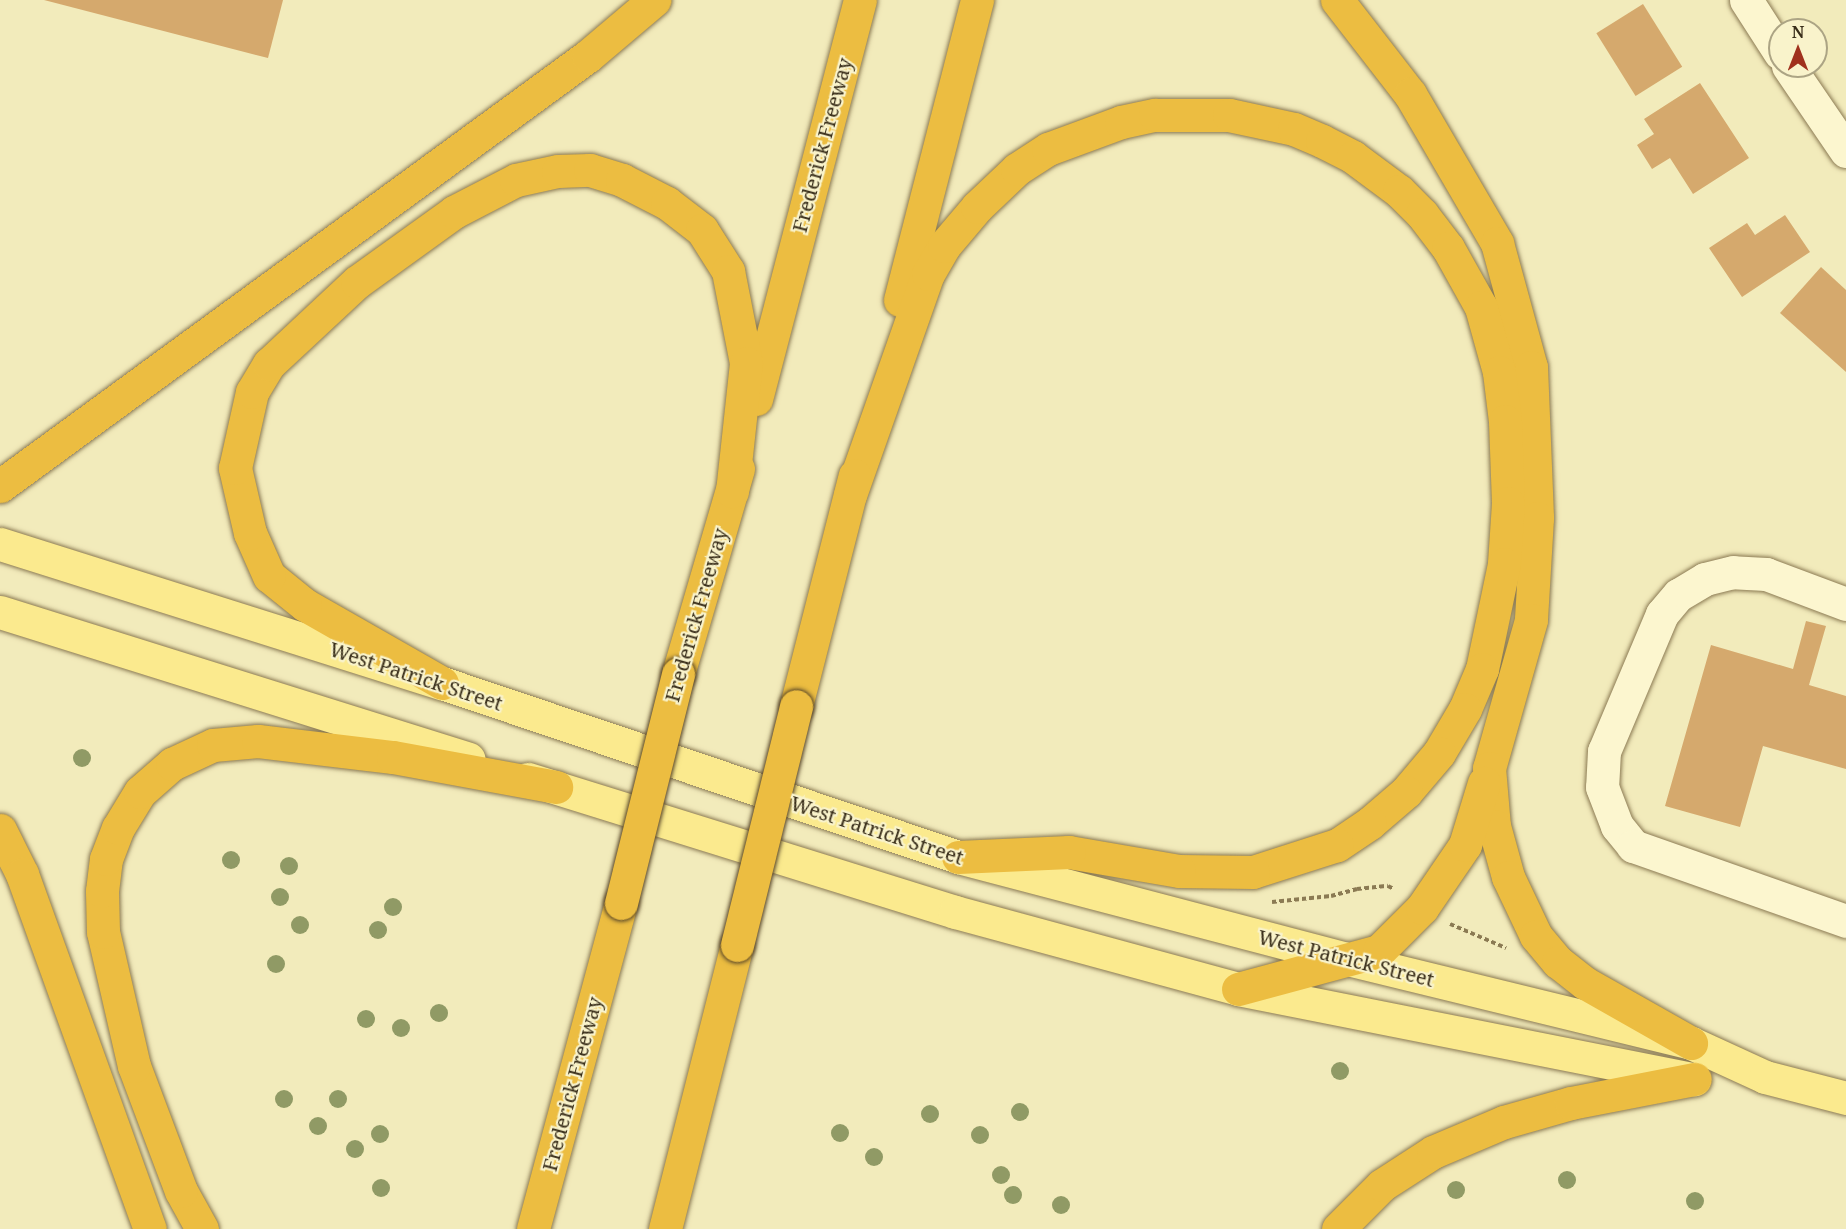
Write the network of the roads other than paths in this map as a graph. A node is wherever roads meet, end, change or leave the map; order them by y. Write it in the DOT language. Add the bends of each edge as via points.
graph roads {
  1 [pos="654,0"];
  2 [pos="860,0"];
  3 [pos="977,0"];
  4 [pos="1337,0"];
  5 [pos="1746,0"];
  6 [pos="1768,34"];
  7 [pos="1796,78"];
  8 [pos="1846,151"];
  9 [pos="0,486"];
  10 [pos="732,491"];
  11 [pos="850,495"];
  12 [pos="0,544"];
  13 [pos="1846,604"];
  14 [pos="0,612"];
  15 [pos="442,683"];
  16 [pos="1489,768"];
  17 [pos="556,787"];
  18 [pos="0,830"];
  19 [pos="958,857"];
  20 [pos="1846,921"];
  21 [pos="1347,959"];
  22 [pos="1238,989"];
  23 [pos="1691,1043"];
  24 [pos="1765,1077"];
  25 [pos="1695,1079"];
  26 [pos="1846,1098"];
  27 [pos="554,1146"];
  28 [pos="150,1229"];
  29 [pos="202,1229"];
  30 [pos="510,1229"];
  31 [pos="533,1229"];
  32 [pos="665,1229"];
  33 [pos="1338,1229"];
  1 -- 9 [label="highway" via="588,56"];
  2 -- 10 [label="highway, Frederick Freeway"];
  3 -- 11 [label="highway"];
  4 -- 16 [label="highway" via="1410,94 1497,243 1531,367 1537,518 1531,620"];
  5 -- 6 [label="street"];
  7 -- 8 [label="street"];
  10 -- 15 [label="highway" via="746,363 728,271 702,230 667,203 622,180 590,170 558,171 516,180 454,212 357,282 269,364 252,392 236,468 250,533 269,576 305,605"];
  10 -- 27 [label="highway, Frederick Freeway, bridge" via="678,674 621,903"];
  11 -- 19 [label="highway" via="928,274 944,246 976,207 1017,169 1048,149 1121,122 1155,115 1229,116 1294,129 1322,141 1353,157 1400,191 1448,248 1481,307 1499,372 1505,421 1508,503 1504,564 1482,669 1439,753 1406,792 1337,845 1253,872 1179,871 1069,852"];
  11 -- 32 [label="highway, bridge"];
  12 -- 15 [label="main road, West Patrick Street"];
  13 -- 20 [label="street" via="1766,574 1733,572 1705,579 1678,595 1662,614 1604,751 1602,787 1617,826 1633,846"];
  14 -- 17 [label="main road, West Patrick Street"];
  15 -- 19 [label="main road, West Patrick Street"];
  16 -- 21 [label="highway" via="1465,845 1422,908 1379,951"];
  16 -- 23 [label="highway" via="1494,826 1508,877 1536,936 1558,962 1585,983"];
  17 -- 22 [label="main road, West Patrick Street" via="955,912"];
  17 -- 29 [label="highway" via="393,757 258,741 213,745 172,764 140,792 118,828 106,859 103,932 134,1066 181,1191"];
  18 -- 28 [label="highway" via="22,874"];
  19 -- 21 [label="main road, West Patrick Street"];
  21 -- 22 [label="highway"];
  21 -- 23 [label="main road, West Patrick Street"];
  22 -- 25 [label="main road, West Patrick Street"];
  23 -- 24 [label="main road, West Patrick Street"];
  24 -- 25 [label="main road, West Patrick Street"];
  24 -- 26 [label="main road, West Patrick Street"];
  25 -- 33 [label="highway" via="1571,1103 1504,1122 1433,1152 1382,1185"];
  27 -- 30 [label="highway"];
  27 -- 31 [label="highway, Frederick Freeway"];
}
